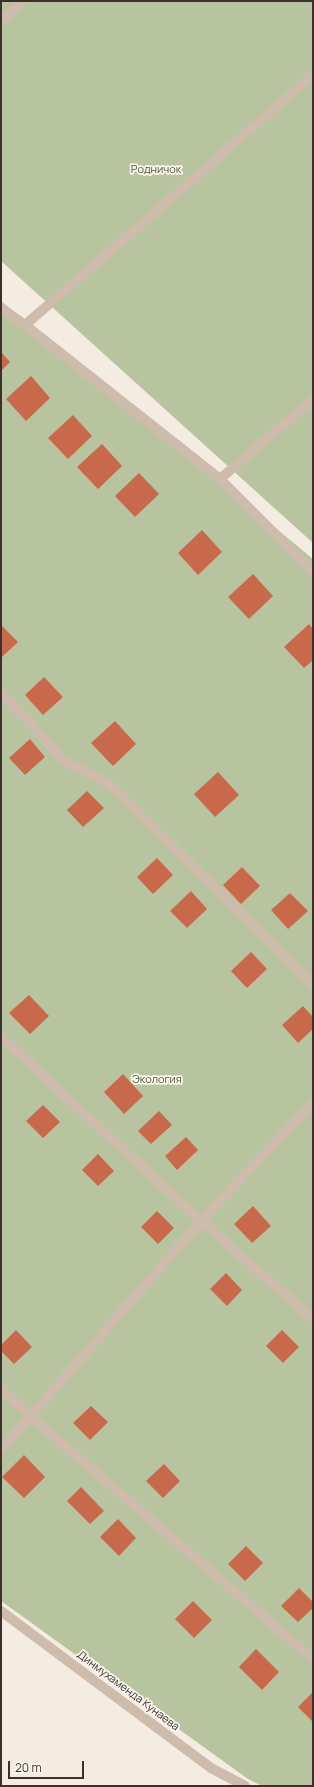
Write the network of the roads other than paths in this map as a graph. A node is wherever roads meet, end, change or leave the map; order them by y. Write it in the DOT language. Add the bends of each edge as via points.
graph roads {
  1 [pos="23,1"];
  2 [pos="1,20"];
  3 [pos="313,75"];
  4 [pos="1,308"];
  5 [pos="25,325"];
  6 [pos="313,399"];
  7 [pos="220,479"];
  8 [pos="313,572"];
  9 [pos="1,693"];
  10 [pos="313,984"];
  11 [pos="1,1037"];
  12 [pos="313,1103"];
  13 [pos="201,1221"];
  14 [pos="313,1320"];
  15 [pos="1,1389"];
  16 [pos="29,1415"];
  17 [pos="1,1450"];
  18 [pos="1,1611"];
  19 [pos="313,1659"];
  20 [pos="244,1786"];
  1 -- 2 [label="street"];
  3 -- 5 [label="street"];
  4 -- 5 [label="street"];
  5 -- 7 [label="street"];
  6 -- 7 [label="street"];
  7 -- 8 [label="street"];
  9 -- 10 [label="street" via="62,760 108,784"];
  11 -- 13 [label="street"];
  12 -- 13 [label="street"];
  13 -- 14 [label="street"];
  13 -- 16 [label="street"];
  15 -- 16 [label="street"];
  16 -- 17 [label="street"];
  16 -- 19 [label="street"];
  18 -- 20 [label="street, Динмухаменда Кунаева" via="211,1768"];
}
